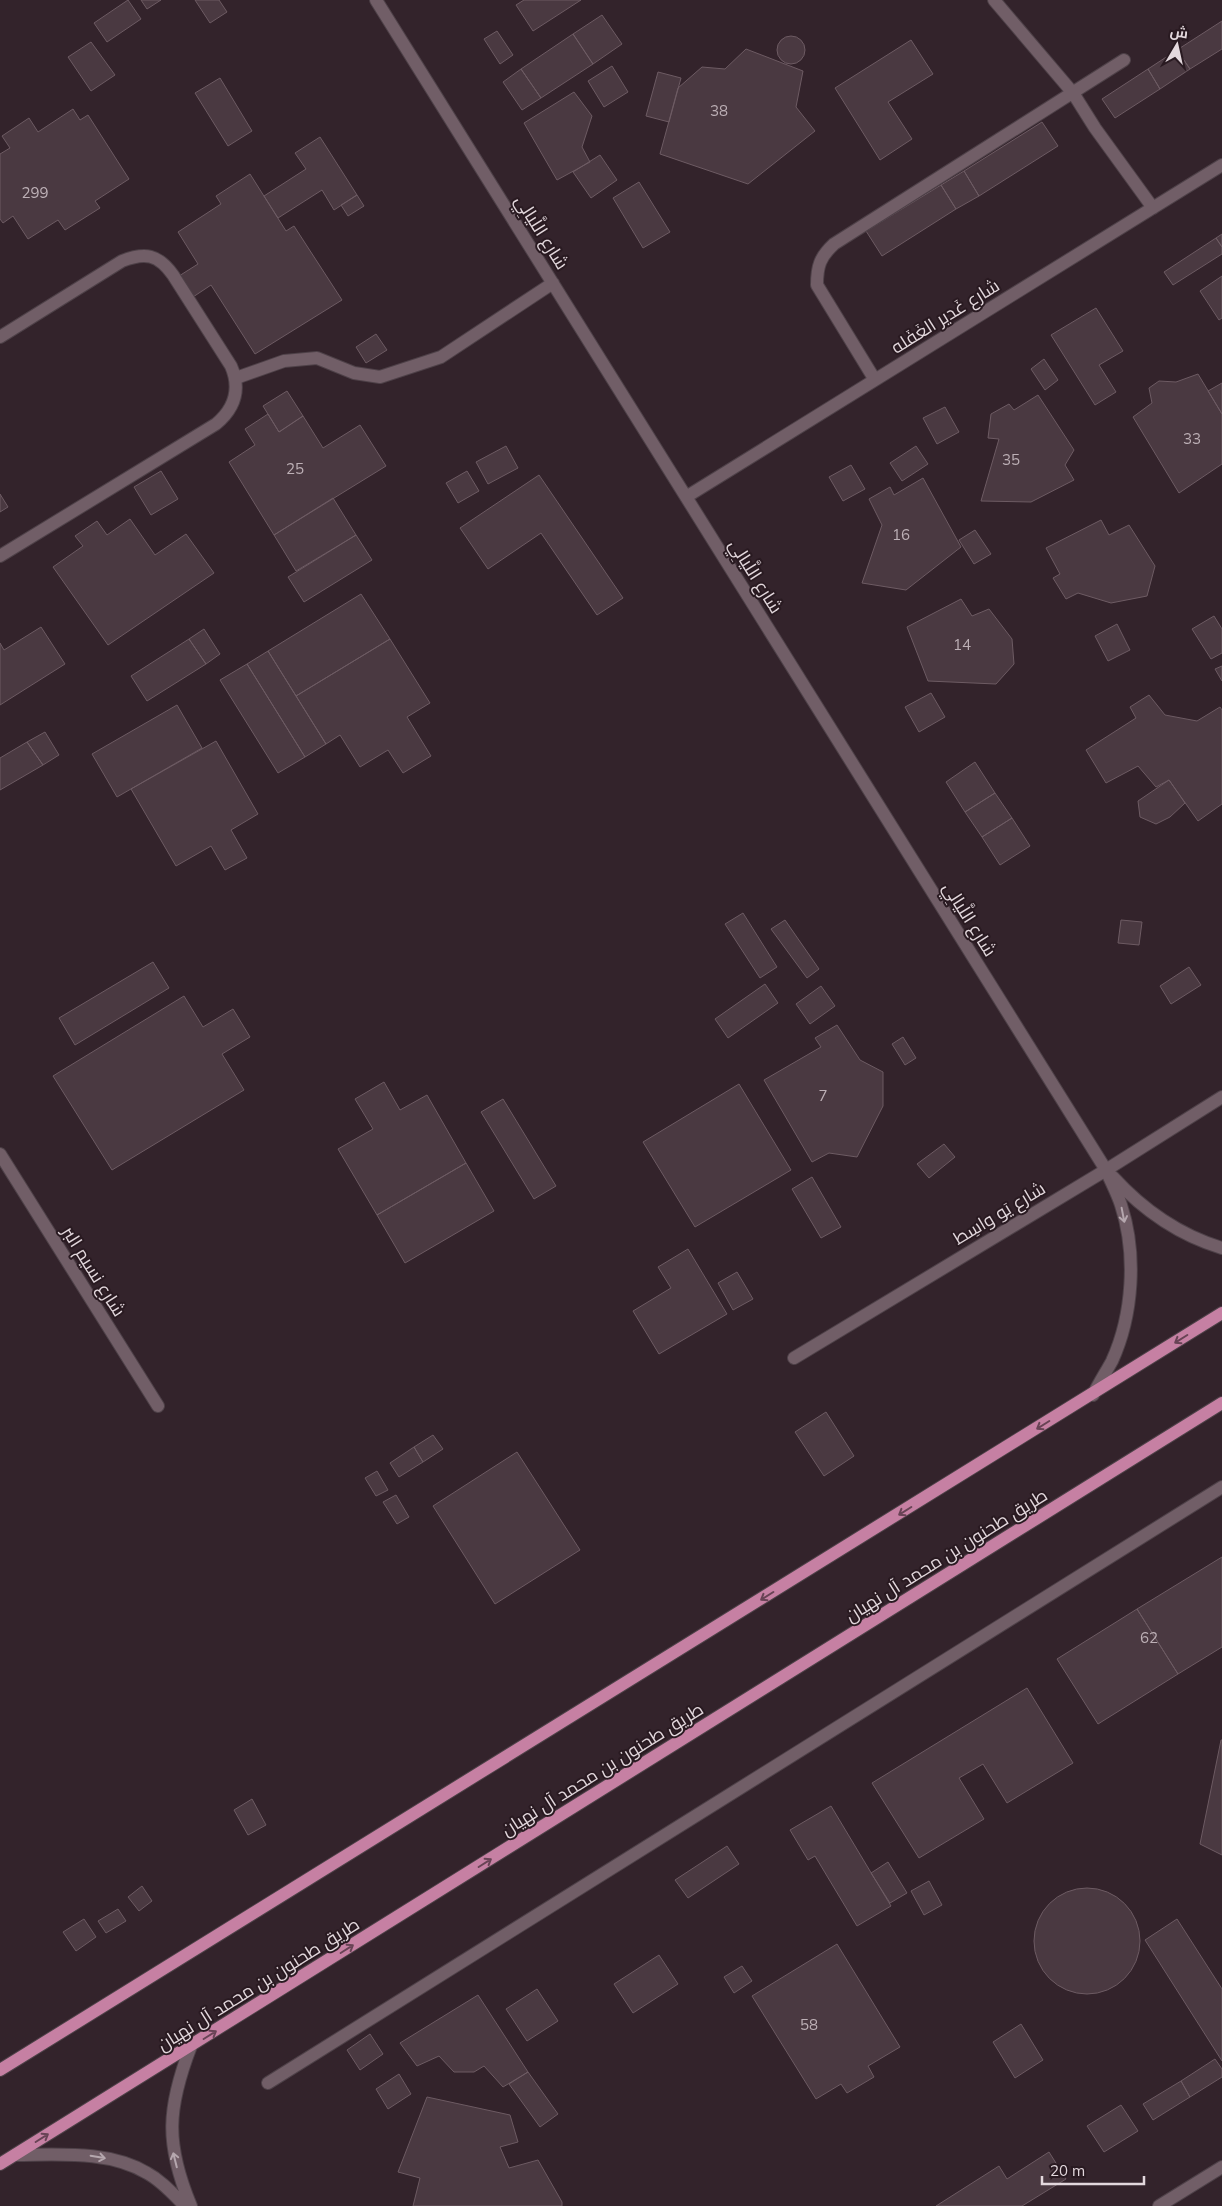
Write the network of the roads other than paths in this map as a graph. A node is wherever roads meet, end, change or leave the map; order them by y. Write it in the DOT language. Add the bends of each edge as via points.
graph roads {
  1 [pos="376,0"];
  2 [pos="994,0"];
  3 [pos="1124,60"];
  4 [pos="1073,93"];
  5 [pos="1222,165"];
  6 [pos="1153,208"];
  7 [pos="553,284"];
  8 [pos="0,337"];
  9 [pos="236,378"];
  10 [pos="875,380"];
  11 [pos="686,497"];
  12 [pos="0,556"];
  13 [pos="1222,1097"];
  14 [pos="0,1154"];
  15 [pos="1106,1170"];
  16 [pos="1222,1248"];
  17 [pos="1222,1312"];
  18 [pos="794,1358"];
  19 [pos="1092,1394"];
  20 [pos="1222,1404"];
  21 [pos="158,1406"];
  22 [pos="1222,1487"];
  23 [pos="191,2046"];
  24 [pos="0,2070"];
  25 [pos="268,2083"];
  26 [pos="15,2155"];
  27 [pos="0,2164"];
  28 [pos="1222,2167"];
  29 [pos="185,2206"];
  30 [pos="191,2206"];
  31 [pos="1159,2206"];
  1 -- 7 [label="street, شارع اللَّيالِي"];
  2 -- 4 [label="street"];
  3 -- 4 [label="street"];
  4 -- 6 [label="street"];
  4 -- 10 [label="street" via="822,254 817,269 818,285"];
  5 -- 6 [label="street, شارع غَدير الغَفَله"];
  6 -- 10 [label="street, شارع غَدير الغَفَله"];
  7 -- 9 [label="street" via="441,357 380,377 354,373 317,358 284,362"];
  7 -- 11 [label="street, شارع اللَّيالِي"];
  8 -- 9 [label="street" via="122,261 150,256 164,263 174,275"];
  9 -- 12 [label="street" via="237,392 233,404 216,424"];
  10 -- 11 [label="street, شارع غَدير الغَفَله"];
  11 -- 15 [label="street, شارع اللَّيالِي"];
  13 -- 15 [label="street, شارع يَو واسِط"];
  14 -- 21 [label="street, شارع نسيم البر"];
  15 -- 16 [label="street, شارع اللَّيالِي" via="1153,1214 1180,1231"];
  15 -- 18 [label="street, شارع يَو واسِط"];
  15 -- 19 [label="street, شارع اللَّيالِي, one-way" via="1121,1206 1129,1245 1130,1284 1112,1361"];
  17 -- 19 [label="main road, one-way"];
  19 -- 24 [label="main road, one-way"];
  23 -- 20 [label="main road, طريق طحنون بن محمد آل نهيان, one-way"];
  22 -- 25 [label="street"];
  26 -- 23 [label="main road, طريق طحنون بن محمد آل نهيان, one-way"];
  30 -- 23 [label="street, one-way" via="173,2154 172,2129 174,2100"];
  26 -- 27 [label="main road, طريق طحنون بن محمد آل نهيان"];
  26 -- 29 [label="street, one-way" via="91,2156 127,2164 148,2173"];
  28 -- 31 [label="street"];
}
